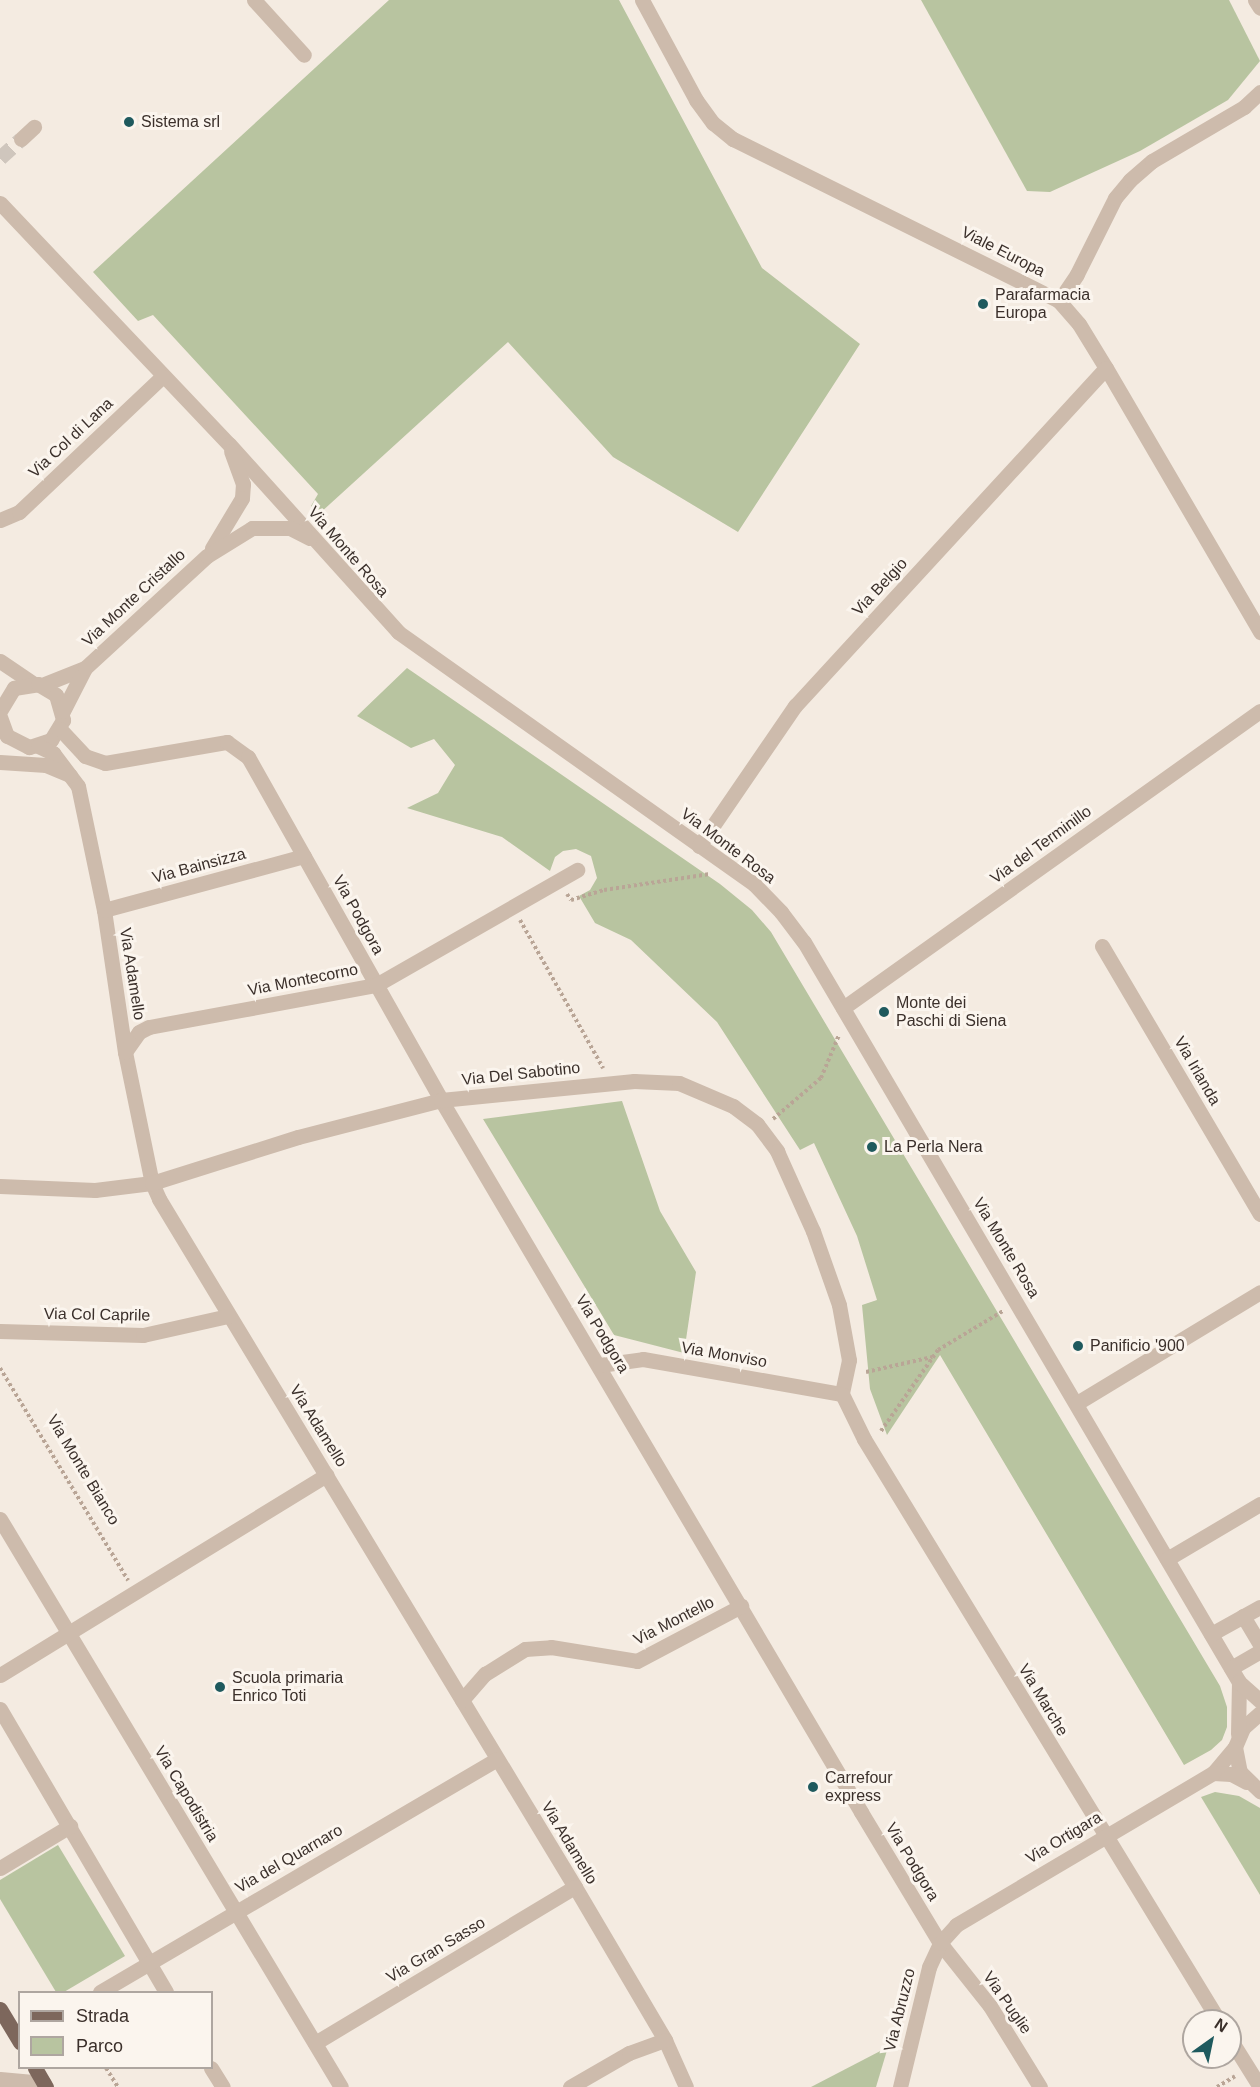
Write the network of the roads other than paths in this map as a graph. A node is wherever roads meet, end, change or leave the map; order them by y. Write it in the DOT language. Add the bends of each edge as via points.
graph roads {
  1 [pos="254,0"];
  2 [pos="642,0"];
  3 [pos="1255,0"];
  4 [pos="1260,8"];
  5 [pos="304,55"];
  6 [pos="1260,92"];
  7 [pos="34,127"];
  8 [pos="21,139"];
  9 [pos="0,203"];
  10 [pos="1059,301"];
  11 [pos="1106,368"];
  12 [pos="162,377"];
  13 [pos="229,444"];
  14 [pos="0,520"];
  15 [pos="315,540"];
  16 [pos="207,556"];
  17 [pos="1260,632"];
  18 [pos="0,661"];
  19 [pos="85,668"];
  20 [pos="38,684"];
  21 [pos="0,687"];
  22 [pos="1,711"];
  23 [pos="63,711"];
  24 [pos="1260,711"];
  25 [pos="60,729"];
  26 [pos="7,742"];
  27 [pos="38,746"];
  28 [pos="0,762"];
  29 [pos="105,764"];
  30 [pos="75,781"];
  31 [pos="699,846"];
  32 [pos="304,856"];
  33 [pos="577,870"];
  34 [pos="104,910"];
  35 [pos="1102,946"];
  36 [pos="376,985"];
  37 [pos="843,1008"];
  38 [pos="125,1052"];
  39 [pos="441,1100"];
  40 [pos="152,1183"];
  41 [pos="0,1185"];
  42 [pos="1260,1214"];
  43 [pos="1260,1292"];
  44 [pos="228,1316"];
  45 [pos="0,1331"];
  46 [pos="600,1365"];
  47 [pos="842,1394"];
  48 [pos="1077,1403"];
  49 [pos="327,1474"];
  50 [pos="1260,1504"];
  51 [pos="0,1519"];
  52 [pos="1167,1559"];
  53 [pos="741,1606"];
  54 [pos="1260,1607"];
  55 [pos="1243,1616"];
  56 [pos="67,1632"];
  57 [pos="1211,1634"];
  58 [pos="1260,1644"];
  59 [pos="1260,1651"];
  60 [pos="1231,1668"];
  61 [pos="0,1674"];
  62 [pos="1239,1682"];
  63 [pos="462,1700"];
  64 [pos="1260,1701"];
  65 [pos="0,1709"];
  66 [pos="1260,1713"];
  67 [pos="1236,1743"];
  68 [pos="498,1759"];
  69 [pos="1213,1773"];
  70 [pos="1253,1786"];
  71 [pos="70,1826"];
  72 [pos="1104,1834"];
  73 [pos="0,1868"];
  74 [pos="575,1887"];
  75 [pos="236,1912"];
  76 [pos="940,1943"];
  77 [pos="149,1963"];
  78 [pos="102,1991"];
  79 [pos="165,1991"];
  80 [pos="0,2009"];
  81 [pos="1212,2009"];
  82 [pos="18,2040"];
  83 [pos="665,2040"];
  84 [pos="315,2043"];
  85 [pos="1242,2058"];
  86 [pos="36,2069"];
  87 [pos="212,2069"];
  88 [pos="0,2079"];
  89 [pos="45,2085"];
  90 [pos="223,2087"];
  91 [pos="341,2087"];
  92 [pos="570,2087"];
  93 [pos="687,2087"];
  94 [pos="900,2087"];
  95 [pos="1040,2087"];
  96 [pos="1260,2087"];
  1 -- 5 [label="street"];
  2 -- 10 [label="street, Viale Europa" via="696,100 713,123 733,139"];
  3 -- 4 [label="street"];
  6 -- 10 [label="street" via="1244,107 1152,161 1130,180 1115,198"];
  7 -- 8 [label="street"];
  9 -- 12 [label="street, Via Monte Rosa"];
  10 -- 11 [label="street, Viale Europa" via="1079,324"];
  11 -- 17 [label="street, Viale Europa"];
  11 -- 31 [label="street, Via Belgio" via="795,706"];
  12 -- 13 [label="street, Via Monte Rosa"];
  12 -- 14 [label="street, Via Col di Lana" via="19,512"];
  13 -- 15 [label="street, Via Monte Rosa"];
  13 -- 16 [label="street" via="243,484 242,498"];
  15 -- 16 [label="street" via="290,528 252,528"];
  15 -- 31 [label="street, Via Monte Rosa" via="398,632"];
  16 -- 19 [label="street, Via Monte Cristallo"];
  18 -- 20 [label="street"];
  19 -- 20 [label="street, Via Monte Cristallo"];
  19 -- 23 [label="street, Via Monte Cristallo"];
  20 -- 22 [label="street, Via Monte Cristallo" via="14,688"];
  20 -- 23 [label="street" via="56,695"];
  21 -- 22 [label="street"];
  22 -- 26 [label="street"];
  23 -- 25 [label="street, Via Monte Cristallo"];
  24 -- 37 [label="street, Via del Terminillo"];
  25 -- 27 [label="street" via="51,740"];
  25 -- 29 [label="street" via="74,748"];
  26 -- 27 [label="street"];
  27 -- 30 [label="street, Via Adamello" via="53,753"];
  28 -- 30 [label="street" via="46,765"];
  29 -- 30 [label="street"];
  29 -- 32 [label="street, Via Podgora" via="211,744 234,744 248,757"];
  30 -- 34 [label="street, Via Adamello"];
  31 -- 37 [label="street, Via Monte Rosa" via="754,884 781,912 804,942"];
  32 -- 34 [label="street, Via Bainsizza"];
  32 -- 36 [label="street, Via Podgora"];
  33 -- 36 [label="street, Via Montecorno"];
  34 -- 38 [label="street, Via Adamello"];
  35 -- 42 [label="street, Via Irlanda"];
  36 -- 38 [label="street, Via Montecorno" via="149,1027 139,1032"];
  36 -- 39 [label="street, Via Podgora"];
  37 -- 48 [label="street, Via Monte Rosa"];
  38 -- 40 [label="street, Via Adamello"];
  39 -- 40 [label="street, Via Del Sabotino" via="298,1137"];
  39 -- 46 [label="street, Via Podgora"];
  39 -- 47 [label="street, Via Del Sabotino" via="611,1083 679,1083 707,1092 757,1124 792,1180 839,1305 849,1360"];
  40 -- 41 [label="street, Via Del Sabotino" via="95,1190"];
  40 -- 44 [label="street, Via Adamello"];
  43 -- 48 [label="street"];
  44 -- 45 [label="street, Via Col Caprile" via="143,1335"];
  44 -- 49 [label="street, Via Adamello"];
  46 -- 47 [label="street, Via Monviso" via="643,1359"];
  46 -- 53 [label="street, Via Podgora"];
  47 -- 72 [label="street, Via Marche" via="864,1439"];
  48 -- 52 [label="street, Via Monte Rosa"];
  49 -- 56 [label="street"];
  49 -- 63 [label="street, Via Adamello"];
  50 -- 52 [label="street"];
  51 -- 56 [label="street, Via Capodistria"];
  52 -- 57 [label="street, Via Monte Rosa"];
  53 -- 63 [label="street, Via Montello" via="637,1661 551,1647 525,1648 485,1674"];
  53 -- 76 [label="street, Via Podgora"];
  54 -- 55 [label="street"];
  55 -- 57 [label="street"];
  55 -- 58 [label="street"];
  56 -- 61 [label="street"];
  56 -- 75 [label="street, Via Capodistria"];
  57 -- 60 [label="street, Via Monte Rosa"];
  59 -- 60 [label="street"];
  60 -- 62 [label="street, Via Monte Rosa"];
  62 -- 64 [label="street, Via Monte Rosa"];
  62 -- 67 [label="street"];
  63 -- 68 [label="street, Via Adamello"];
  65 -- 71 [label="street"];
  66 -- 67 [label="street" via="1243,1728"];
  67 -- 69 [label="street"];
  67 -- 70 [label="street" via="1235,1760"];
  68 -- 74 [label="street, Via Adamello"];
  68 -- 75 [label="street, Via del Quarnaro"];
  69 -- 70 [label="street" via="1231,1774"];
  69 -- 72 [label="street, Via Ortigara"];
  71 -- 73 [label="street"];
  71 -- 77 [label="street"];
  72 -- 76 [label="street, Via Ortigara" via="956,1925"];
  72 -- 81 [label="street, Via Marche"];
  74 -- 83 [label="street, Via Adamello"];
  74 -- 84 [label="street, Via Gran Sasso"];
  75 -- 77 [label="street, Via del Quarnaro"];
  75 -- 84 [label="street, Via Capodistria"];
  76 -- 94 [label="street, Via Abruzzo" via="929,1967"];
  76 -- 95 [label="street, Via Puglie" via="990,2006"];
  77 -- 78 [label="street, Via del Quarnaro"];
  77 -- 79 [label="street"];
  80 -- 82 [label="main road"];
  83 -- 92 [label="street" via="629,2053"];
  83 -- 93 [label="street, Via Adamello"];
  84 -- 91 [label="street, Via Capodistria"];
  85 -- 96 [label="street"];
  86 -- 89 [label="main road"];
  87 -- 90 [label="street"];
  88 -- 89 [label="street"];
}
